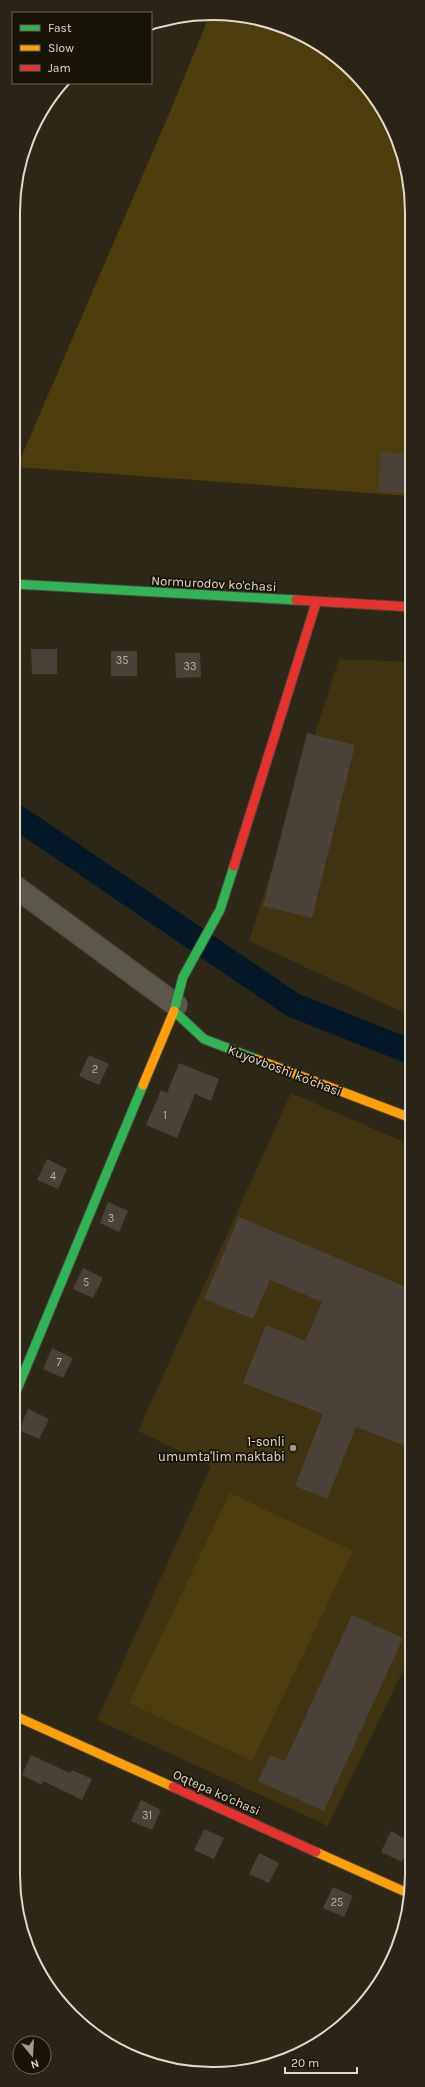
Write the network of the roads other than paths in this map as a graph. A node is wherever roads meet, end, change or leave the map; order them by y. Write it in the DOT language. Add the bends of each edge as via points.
graph roads {
  1 [pos="20,584"];
  2 [pos="316,602"];
  3 [pos="405,607"];
  4 [pos="20,891"];
  5 [pos="175,1008"];
  6 [pos="405,1116"];
  7 [pos="20,1384"];
  8 [pos="20,1717"];
  9 [pos="404,1891"];
  1 -- 2 [label="main road, Normurodov ko'chasi"];
  2 -- 3 [label="main road, Normurodov ko'chasi"];
  2 -- 5 [label="main road" via="220,910 183,977"];
  4 -- 5 [label="street, Kuyovboshi ko'chasi"];
  5 -- 6 [label="main road, Kuyovboshi ko'chasi" via="204,1040"];
  5 -- 7 [label="main road"];
  8 -- 9 [label="main road, Oqtepa ko'chasi"];
}
